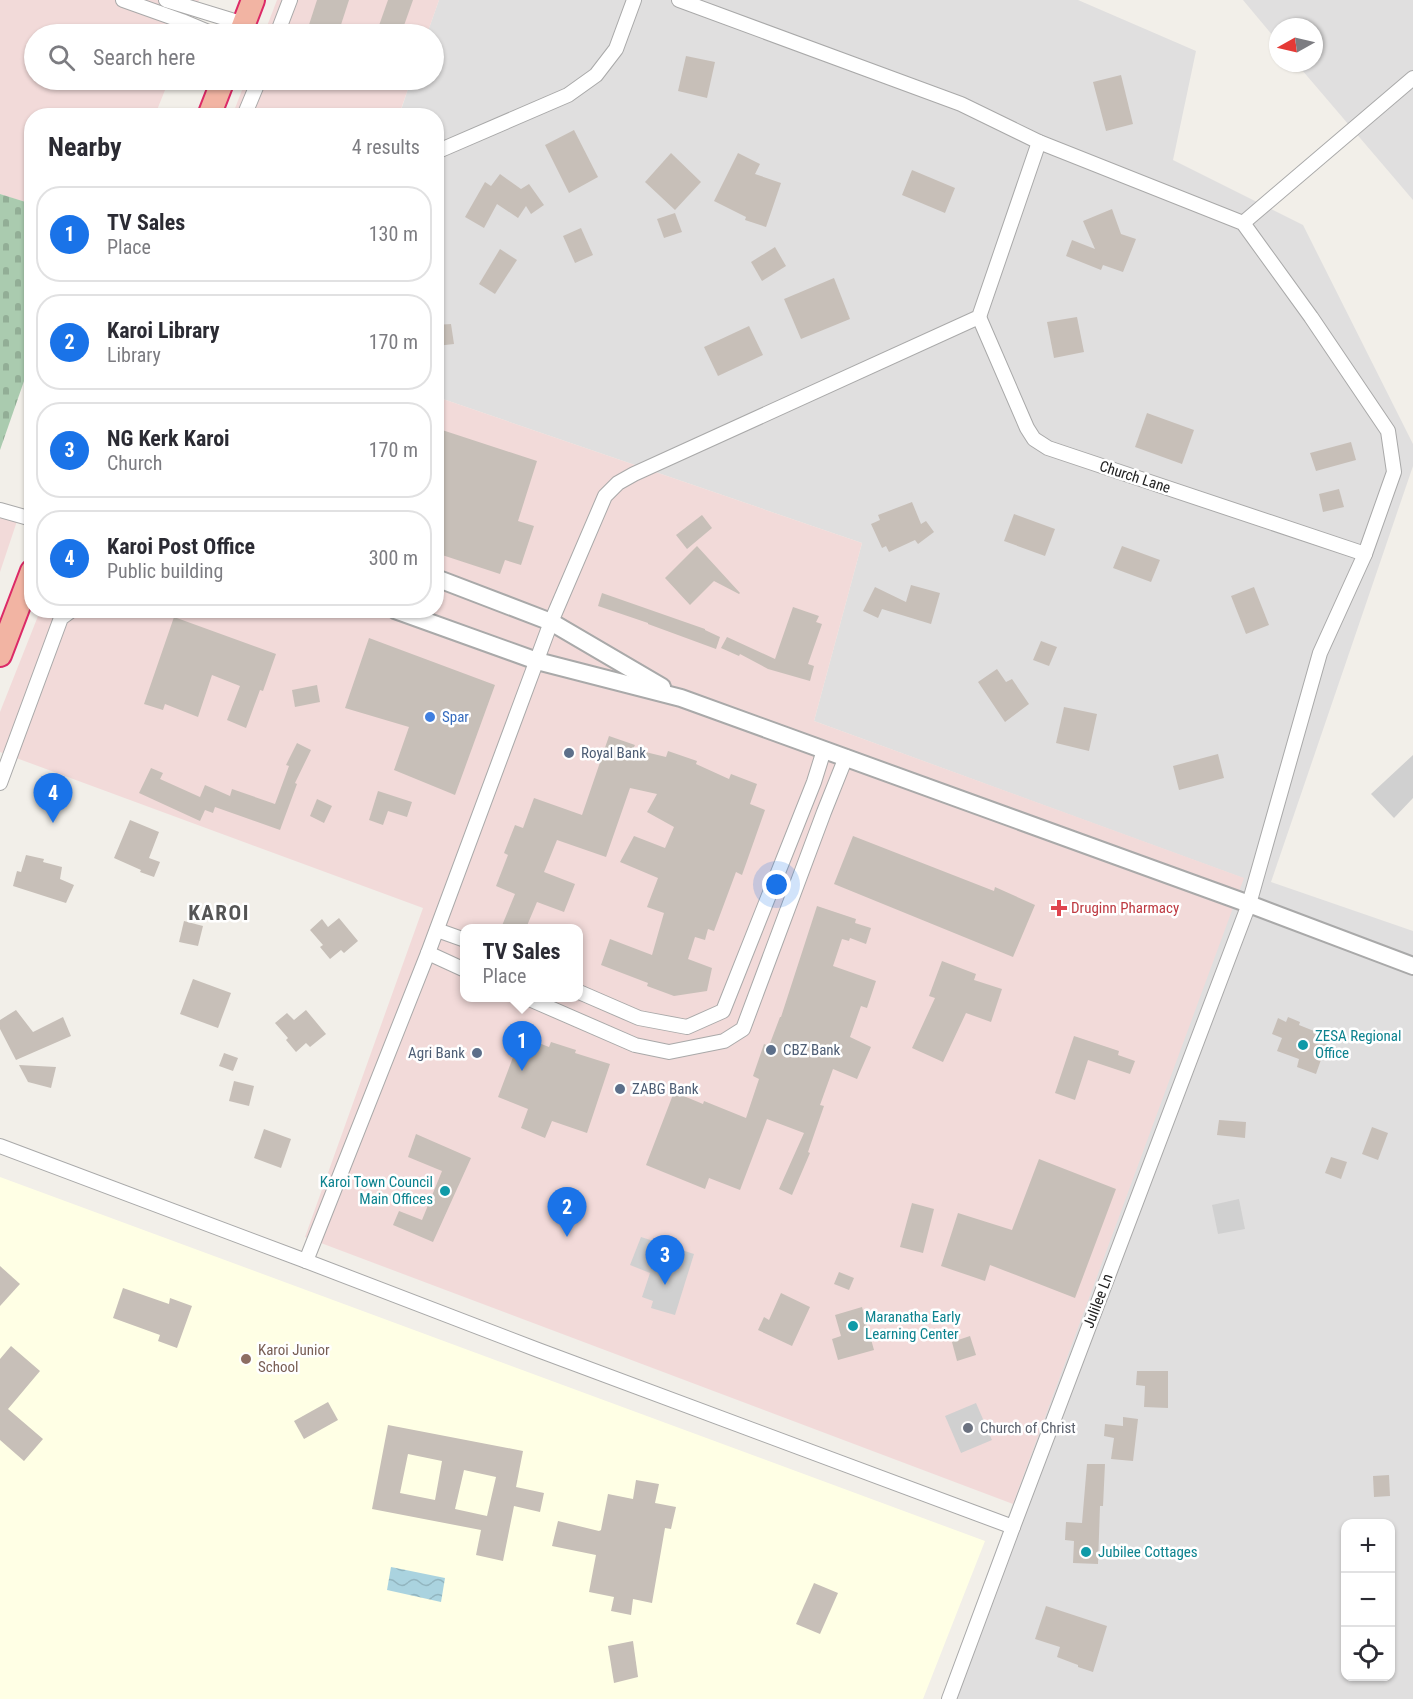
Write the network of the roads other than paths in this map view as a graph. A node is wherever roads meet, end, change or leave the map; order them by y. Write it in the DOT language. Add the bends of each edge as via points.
graph roads {
  1 [pos="123,0"];
  2 [pos="166,0"];
  3 [pos="253,0"];
  4 [pos="291,0"];
  5 [pos="634,0"];
  6 [pos="679,0"];
  7 [pos="186,3"];
  8 [pos="180,20"];
  9 [pos="189,24"];
  10 [pos="231,24"];
  11 [pos="244,24"];
  12 [pos="281,24"];
  13 [pos="1413,78"];
  14 [pos="219,90"];
  15 [pos="255,90"];
  16 [pos="212,108"];
  17 [pos="247,108"];
  18 [pos="1039,142"];
  19 [pos="444,149"];
  20 [pos="1243,223"];
  21 [pos="980,317"];
  22 [pos="0,510"];
  23 [pos="24,517"];
  24 [pos="1365,554"];
  25 [pos="444,581"];
  26 [pos="24,592"];
  27 [pos="62,618"];
  28 [pos="417,618"];
  29 [pos="550,622"];
  30 [pos="0,655"];
  31 [pos="537,661"];
  32 [pos="681,698"];
  33 [pos="824,750"];
  34 [pos="846,757"];
  35 [pos="0,783"];
  36 [pos="1249,903"];
  37 [pos="437,930"];
  38 [pos="460,938"];
  39 [pos="428,953"];
  40 [pos="743,960"];
  41 [pos="1413,966"];
  42 [pos="460,967"];
  43 [pos="766,969"];
  44 [pos="583,994"];
  45 [pos="536,1002"];
  46 [pos="572,1002"];
  47 [pos="566,1015"];
  48 [pos="0,1146"];
  49 [pos="306,1261"];
  50 [pos="1012,1527"];
  51 [pos="949,1699"];
  1 -- 8 [label="street"];
  2 -- 7 [label="street"];
  3 -- 11 [label="highway"];
  4 -- 12 [label="street"];
  5 -- 19 [label="street" via="616,49 596,75 568,95"];
  6 -- 18 [label="street" via="961,104"];
  7 -- 8 [label="street"];
  7 -- 10 [label="street"];
  8 -- 9 [label="street"];
  13 -- 20 [label="street"];
  14 -- 16 [label="highway"];
  15 -- 17 [label="street"];
  18 -- 20 [label="street"];
  18 -- 21 [label="street"];
  20 -- 24 [label="street, Julilee Ln" via="1388,431 1395,472"];
  21 -- 24 [label="street, Church Lane" via="1027,428 1034,439 1048,448"];
  21 -- 29 [label="street" via="618,483 605,496"];
  22 -- 23 [label="street"];
  24 -- 36 [label="street, Julilee Ln" via="1320,653"];
  25 -- 29 [label="street"];
  26 -- 30 [label="highway"];
  27 -- 35 [label="street"];
  28 -- 31 [label="street"];
  29 -- 31 [label="street"];
  29 -- 32 [label="street"];
  31 -- 32 [label="street"];
  31 -- 37 [label="street"];
  32 -- 33 [label="street"];
  33 -- 34 [label="street"];
  33 -- 40 [label="street"];
  34 -- 36 [label="street"];
  34 -- 43 [label="street"];
  36 -- 41 [label="street"];
  36 -- 50 [label="street, Julilee Ln"];
  37 -- 38 [label="street"];
  37 -- 39 [label="street"];
  39 -- 42 [label="street"];
  39 -- 49 [label="street"];
  40 -- 43 [label="street"];
  40 -- 44 [label="street" via="723,1011 687,1027 639,1018"];
  43 -- 47 [label="street" via="743,1029 713,1044 669,1052 635,1046"];
  45 -- 47 [label="street"];
  46 -- 47 [label="street"];
  48 -- 49 [label="street"];
  49 -- 50 [label="street"];
  50 -- 51 [label="street, Julilee Ln"];
}
